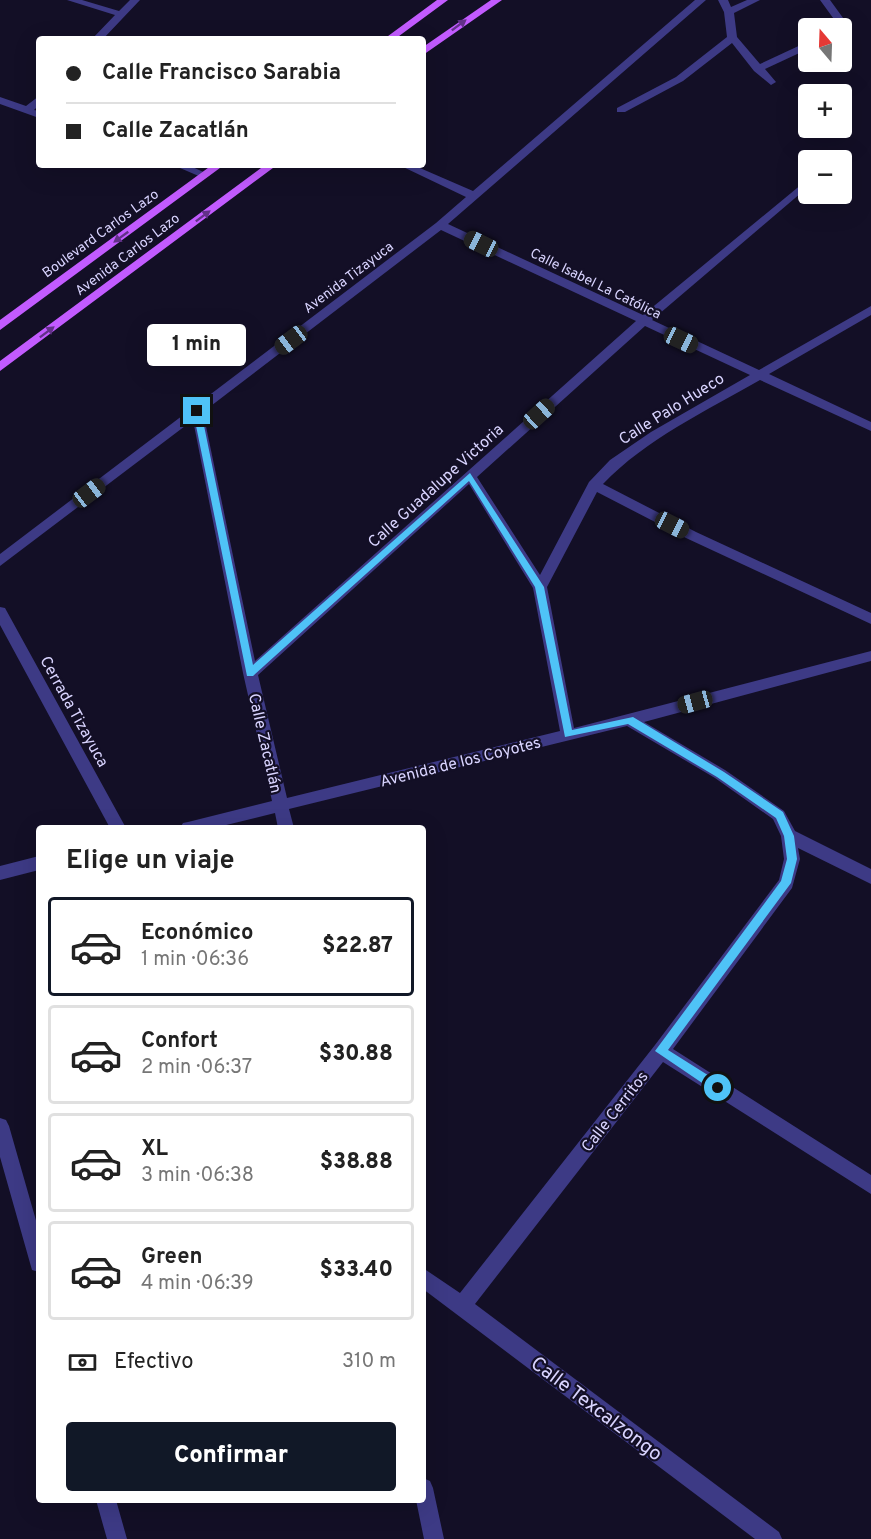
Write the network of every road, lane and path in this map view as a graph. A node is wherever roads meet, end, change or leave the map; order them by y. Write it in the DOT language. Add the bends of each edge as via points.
graph roads {
  1 [pos="72,0"];
  2 [pos="135,0"];
  3 [pos="443,0"];
  4 [pos="497,0"];
  5 [pos="702,0"];
  6 [pos="723,0"];
  7 [pos="755,0"];
  8 [pos="825,0"];
  9 [pos="729,12"];
  10 [pos="121,14"];
  11 [pos="838,18"];
  12 [pos="100,36"];
  13 [pos="393,36"];
  14 [pos="732,38"];
  15 [pos="426,50"];
  16 [pos="798,50"];
  17 [pos="758,69"];
  18 [pos="771,82"];
  19 [pos="0,100"];
  20 [pos="36,102"];
  21 [pos="28,110"];
  22 [pos="621,110"];
  23 [pos="36,114"];
  24 [pos="186,168"];
  25 [pos="215,168"];
  26 [pos="268,168"];
  27 [pos="411,168"];
  28 [pos="205,175"];
  29 [pos="798,190"];
  30 [pos="474,196"];
  31 [pos="440,225"];
  32 [pos="871,310"];
  33 [pos="642,322"];
  34 [pos="0,326"];
  35 [pos="0,367"];
  36 [pos="757,375"];
  37 [pos="197,411"];
  38 [pos="871,427"];
  39 [pos="470,476"];
  40 [pos="594,485"];
  41 [pos="0,561"];
  42 [pos="540,587"];
  43 [pos="0,612"];
  44 [pos="871,619"];
  45 [pos="871,656"];
  46 [pos="250,673"];
  47 [pos="629,720"];
  48 [pos="568,734"];
  49 [pos="281,805"];
  50 [pos="116,825"];
  51 [pos="200,825"];
  52 [pos="285,825"];
  53 [pos="789,836"];
  54 [pos="36,864"];
  55 [pos="0,873"];
  56 [pos="871,877"];
  57 [pos="661,1051"];
  58 [pos="0,1126"];
  59 [pos="871,1185"];
  60 [pos="36,1252"];
  61 [pos="426,1279"];
  62 [pos="462,1306"];
  63 [pos="426,1502"];
  64 [pos="107,1503"];
  65 [pos="117,1539"];
  66 [pos="434,1539"];
  67 [pos="772,1539"];
  1 -- 10 [label="street"];
  2 -- 10 [label="street"];
  3 -- 13 [label="main road"];
  15 -- 4 [label="main road, one-way"];
  5 -- 30 [label="street, Avenida Tizayuca"];
  6 -- 9 [label="street"];
  7 -- 9 [label="street"];
  8 -- 11 [label="street"];
  9 -- 14 [label="street"];
  10 -- 12 [label="street"];
  14 -- 17 [label="street"];
  14 -- 22 [label="street" via="693,72 658,95"];
  16 -- 17 [label="street"];
  17 -- 18 [label="street"];
  19 -- 21 [label="street"];
  20 -- 21 [label="street"];
  21 -- 23 [label="street"];
  24 -- 28 [label="street"];
  25 -- 28 [label="main road, Boulevard Carlos Lazo"];
  35 -- 26 [label="main road, Avenida Carlos Lazo, one-way"];
  27 -- 30 [label="street"];
  28 -- 34 [label="main road, Boulevard Carlos Lazo, one-way"];
  29 -- 33 [label="street, Calle Guadalupe Victoria"];
  30 -- 31 [label="street, Avenida Tizayuca"];
  31 -- 33 [label="street, Calle Isabel La Católica"];
  31 -- 37 [label="street, Avenida Tizayuca"];
  32 -- 36 [label="street, Calle Palo Hueco"];
  33 -- 36 [label="street, Calle Isabel La Católica"];
  33 -- 39 [label="street, Calle Guadalupe Victoria"];
  36 -- 38 [label="street, Calle Isabel La Católica"];
  36 -- 40 [label="street, Calle Palo Hueco" via="655,435 615,463"];
  37 -- 41 [label="street, Avenida Tizayuca"];
  37 -- 46 [label="street, Calle Zacatlán"];
  39 -- 42 [label="street"];
  39 -- 46 [label="street, Calle Guadalupe Victoria"];
  40 -- 42 [label="street, Calle Palo Hueco"];
  40 -- 44 [label="street"];
  42 -- 48 [label="street"];
  43 -- 50 [label="street, Cerrada Tizayuca"];
  45 -- 47 [label="street, Avenida de los Coyotes"];
  46 -- 49 [label="street, Calle Zacatlán"];
  47 -- 48 [label="street, Avenida de los Coyotes"];
  47 -- 53 [label="street, Calle Cerritos" via="720,774 779,815"];
  48 -- 49 [label="street, Avenida de los Coyotes"];
  49 -- 51 [label="street, Avenida de los Coyotes"];
  49 -- 52 [label="street, Calle Zacatlán"];
  53 -- 56 [label="street"];
  53 -- 57 [label="street, Calle Cerritos" via="792,859 786,883"];
  54 -- 55 [label="street"];
  57 -- 59 [label="street"];
  57 -- 62 [label="street, Calle Cerritos"];
  58 -- 60 [label="street"];
  61 -- 62 [label="street, Calle Texcalzongo"];
  62 -- 67 [label="street, Calle Texcalzongo"];
  63 -- 66 [label="street"];
  64 -- 65 [label="street"];
}
